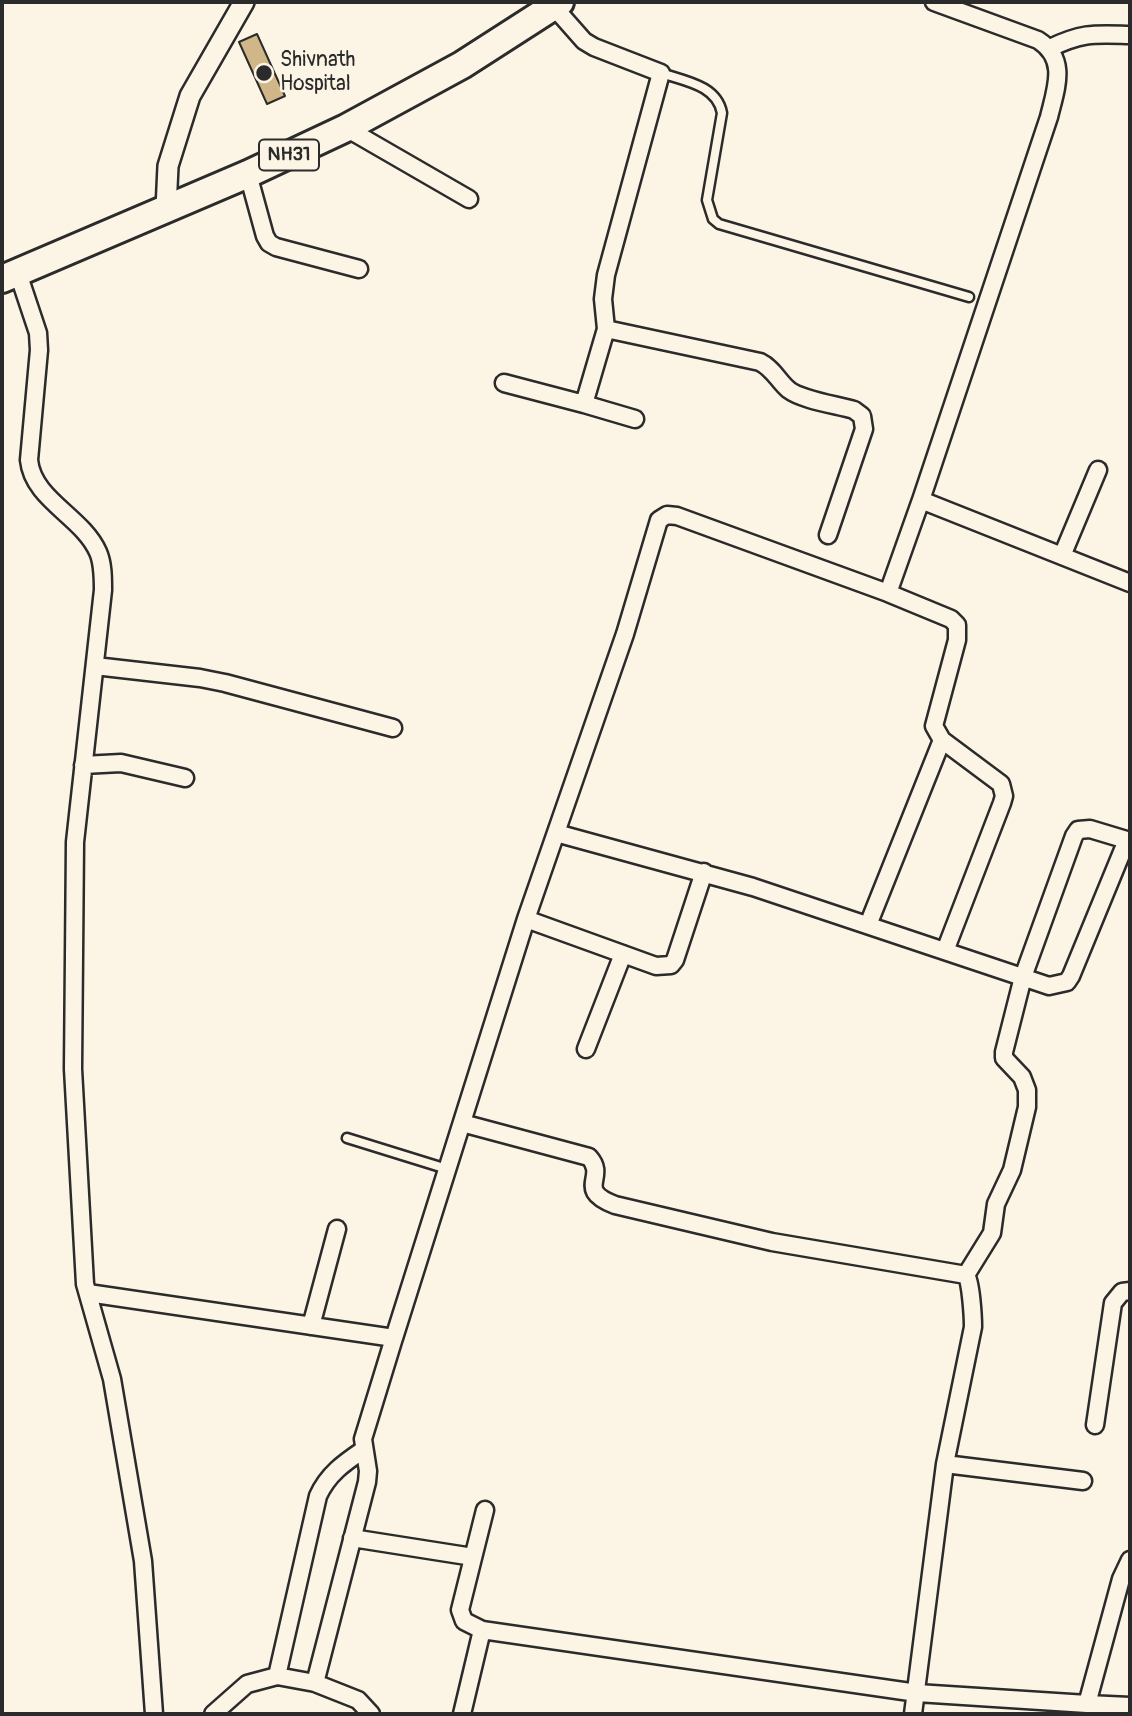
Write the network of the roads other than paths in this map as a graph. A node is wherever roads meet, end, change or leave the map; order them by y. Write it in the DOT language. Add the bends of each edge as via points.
graph roads {
  1 [pos="244,2"];
  2 [pos="933,2"];
  3 [pos="557,4"];
  4 [pos="1130,35"];
  5 [pos="1050,48"];
  6 [pos="661,73"];
  7 [pos="346,128"];
  8 [pos="248,174"];
  9 [pos="470,199"];
  10 [pos="166,209"];
  11 [pos="359,269"];
  12 [pos="10,276"];
  13 [pos="969,298"];
  14 [pos="606,329"];
  15 [pos="504,383"];
  16 [pos="584,404"];
  17 [pos="635,419"];
  18 [pos="1098,470"];
  19 [pos="921,500"];
  20 [pos="828,535"];
  21 [pos="1062,556"];
  22 [pos="1130,583"];
  23 [pos="888,593"];
  24 [pos="95,666"];
  25 [pos="393,728"];
  26 [pos="942,740"];
  27 [pos="83,765"];
  28 [pos="185,778"];
  29 [pos="556,833"];
  30 [pos="1129,840"];
  31 [pos="704,872"];
  32 [pos="526,919"];
  33 [pos="868,925"];
  34 [pos="945,951"];
  35 [pos="623,954"];
  36 [pos="1023,977"];
  37 [pos="586,1049"];
  38 [pos="462,1123"];
  39 [pos="347,1138"];
  40 [pos="447,1169"];
  41 [pos="337,1229"];
  42 [pos="966,1275"];
  43 [pos="1130,1291"];
  44 [pos="88,1293"];
  45 [pos="312,1326"];
  46 [pos="394,1338"];
  47 [pos="1095,1425"];
  48 [pos="363,1450"];
  49 [pos="945,1464"];
  50 [pos="1083,1481"];
  51 [pos="485,1510"];
  52 [pos="352,1538"];
  53 [pos="473,1557"];
  54 [pos="1130,1560"];
  55 [pos="482,1630"];
  56 [pos="277,1676"];
  57 [pos="315,1683"];
  58 [pos="917,1693"];
  59 [pos="1087,1704"];
  60 [pos="1130,1706"];
  61 [pos="154,1714"];
  62 [pos="213,1714"];
  63 [pos="371,1714"];
  64 [pos="462,1714"];
  65 [pos="913,1714"];
  1 -- 10 [label="street" via="190,96 168,166"];
  2 -- 5 [label="street"];
  3 -- 6 [label="street" via="584,41"];
  3 -- 7 [label="highway, NH31" via="462,65"];
  4 -- 5 [label="street" via="1086,34"];
  5 -- 19 [label="street" via="1057,79 1049,117"];
  6 -- 13 [label="lane" via="703,88 720,102 707,200 719,224"];
  6 -- 14 [label="street" via="606,275"];
  7 -- 8 [label="highway, NH31"];
  7 -- 9 [label="street"];
  8 -- 10 [label="highway, NH31"];
  8 -- 11 [label="street" via="269,243"];
  10 -- 12 [label="highway, NH31"];
  12 -- 24 [label="street" via="38,333 30,475 90,537 100,555 103,590"];
  14 -- 16 [label="street"];
  14 -- 20 [label="street" via="760,362 794,393 862,416 864,429"];
  15 -- 16 [label="street"];
  16 -- 17 [label="street"];
  18 -- 21 [label="street"];
  19 -- 21 [label="street"];
  19 -- 23 [label="street"];
  21 -- 22 [label="street"];
  23 -- 26 [label="street" via="957,625 935,718"];
  23 -- 29 [label="street" via="677,516 659,520"];
  24 -- 25 [label="street" via="225,683"];
  24 -- 27 [label="street"];
  26 -- 33 [label="street"];
  26 -- 34 [label="street" via="1001,784 1004,796"];
  27 -- 28 [label="street" via="121,763"];
  27 -- 44 [label="street" via="75,842 73,1069"];
  29 -- 31 [label="street"];
  29 -- 32 [label="street"];
  30 -- 36 [label="street" via="1067,982 1049,986"];
  30 -- 36 [label="street" via="1078,830"];
  31 -- 33 [label="street"];
  31 -- 35 [label="street" via="676,960 671,965 656,965"];
  32 -- 35 [label="street"];
  32 -- 38 [label="street"];
  33 -- 34 [label="street"];
  34 -- 36 [label="street"];
  35 -- 37 [label="street"];
  36 -- 42 [label="street" via="1004,1052 1008,1064 1022,1077 1027,1107 1012,1170 996,1204 992,1233"];
  38 -- 40 [label="street"];
  38 -- 42 [label="street" via="589,1157 595,1169 595,1194 615,1205 760,1240"];
  39 -- 40 [label="lane"];
  40 -- 46 [label="street"];
  41 -- 45 [label="street"];
  42 -- 49 [label="street" via="971,1285 973,1327"];
  43 -- 47 [label="street" via="1122,1292 1113,1303"];
  44 -- 45 [label="street"];
  44 -- 61 [label="street" via="112,1379 143,1561"];
  45 -- 46 [label="street"];
  46 -- 48 [label="street"];
  48 -- 52 [label="street" via="368,1471"];
  48 -- 56 [label="street" via="332,1473 318,1496"];
  49 -- 50 [label="street"];
  49 -- 58 [label="street"];
  51 -- 53 [label="street"];
  52 -- 53 [label="street"];
  52 -- 57 [label="street"];
  53 -- 55 [label="street" via="460,1616"];
  54 -- 59 [label="street"];
  55 -- 58 [label="street"];
  55 -- 64 [label="street"];
  56 -- 57 [label="street"];
  56 -- 62 [label="street" via="247,1685"];
  57 -- 63 [label="street" via="358,1700"];
  58 -- 59 [label="street"];
  58 -- 65 [label="street"];
  59 -- 60 [label="street"];
}
